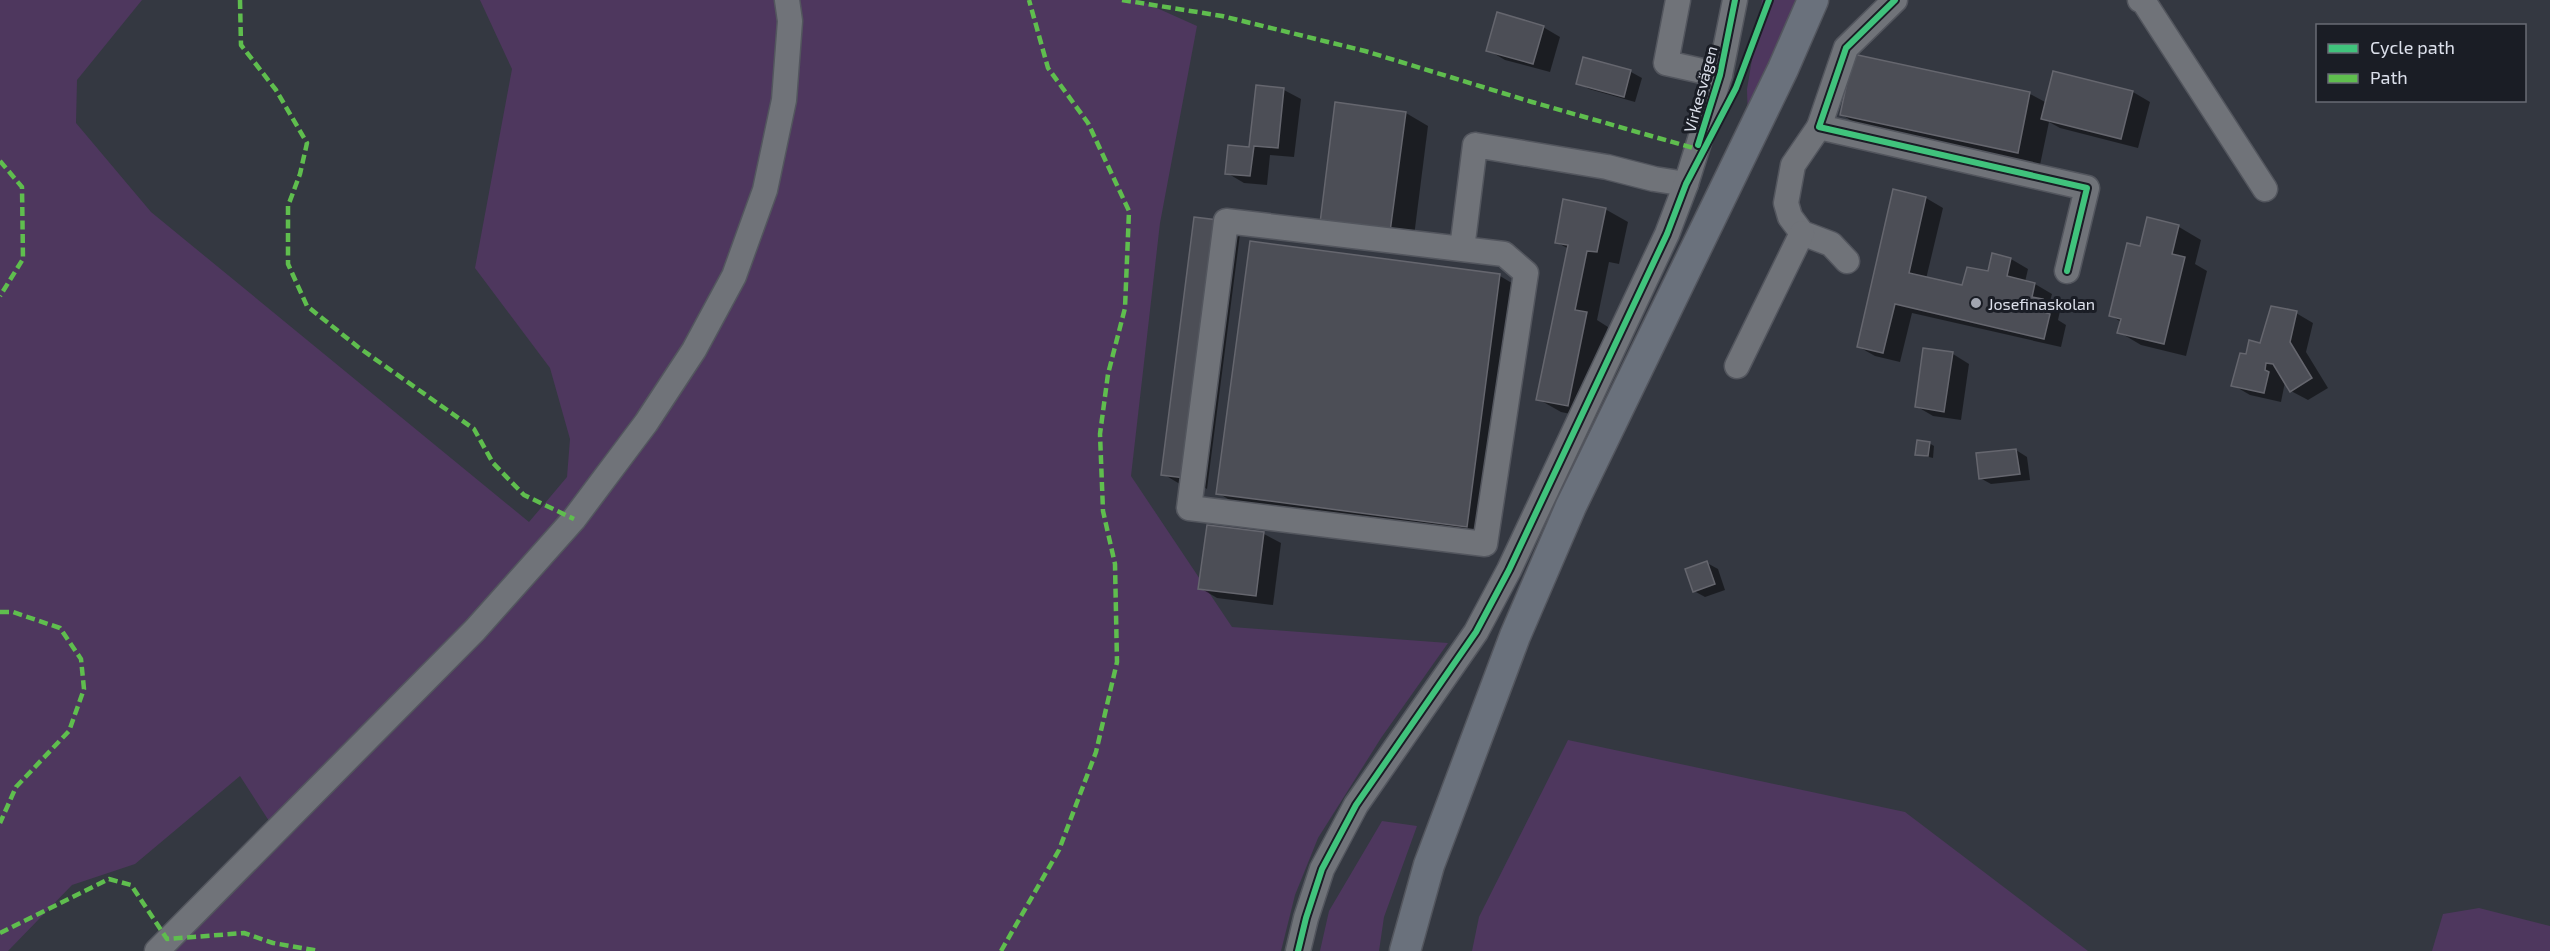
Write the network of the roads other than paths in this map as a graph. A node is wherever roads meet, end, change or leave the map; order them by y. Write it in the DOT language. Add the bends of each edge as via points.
graph roads {
  1 [pos="787,0"];
  2 [pos="1678,0"];
  3 [pos="1735,0"];
  4 [pos="1813,0"];
  5 [pos="1895,0"];
  6 [pos="2140,0"];
  7 [pos="1720,75"];
  8 [pos="1819,127"];
  9 [pos="1686,184"];
  10 [pos="2265,189"];
  11 [pos="1802,233"];
  12 [pos="1462,249"];
  13 [pos="1847,261"];
  14 [pos="2067,271"];
  15 [pos="1737,366"];
  16 [pos="157,951"];
  17 [pos="1298,951"];
  18 [pos="1405,951"];
  1 -- 16 [label="street" via="790,21 784,100 765,190 734,276 694,350 652,414 574,519 475,630"];
  2 -- 7 [label="street" via="1666,63"];
  3 -- 7 [label="street, Virkesvägen"];
  4 -- 18 [label="main road" via="1538,582 1429,865"];
  5 -- 8 [label="street" via="1846,48"];
  6 -- 10 [label="street"];
  7 -- 9 [label="street, Virkesvägen"];
  8 -- 11 [label="street" via="1793,165 1786,203 1790,217"];
  8 -- 14 [label="street" via="2087,188"];
  9 -- 12 [label="street" via="1475,145"];
  9 -- 17 [label="street, Virkesvägen" via="1667,234 1509,570 1476,632 1356,805 1322,868"];
  11 -- 13 [label="street" via="1832,244"];
  11 -- 15 [label="street"];
  12 -- 12 [label="street" via="1226,221 1189,508 1485,544 1526,273 1504,254"];
}
